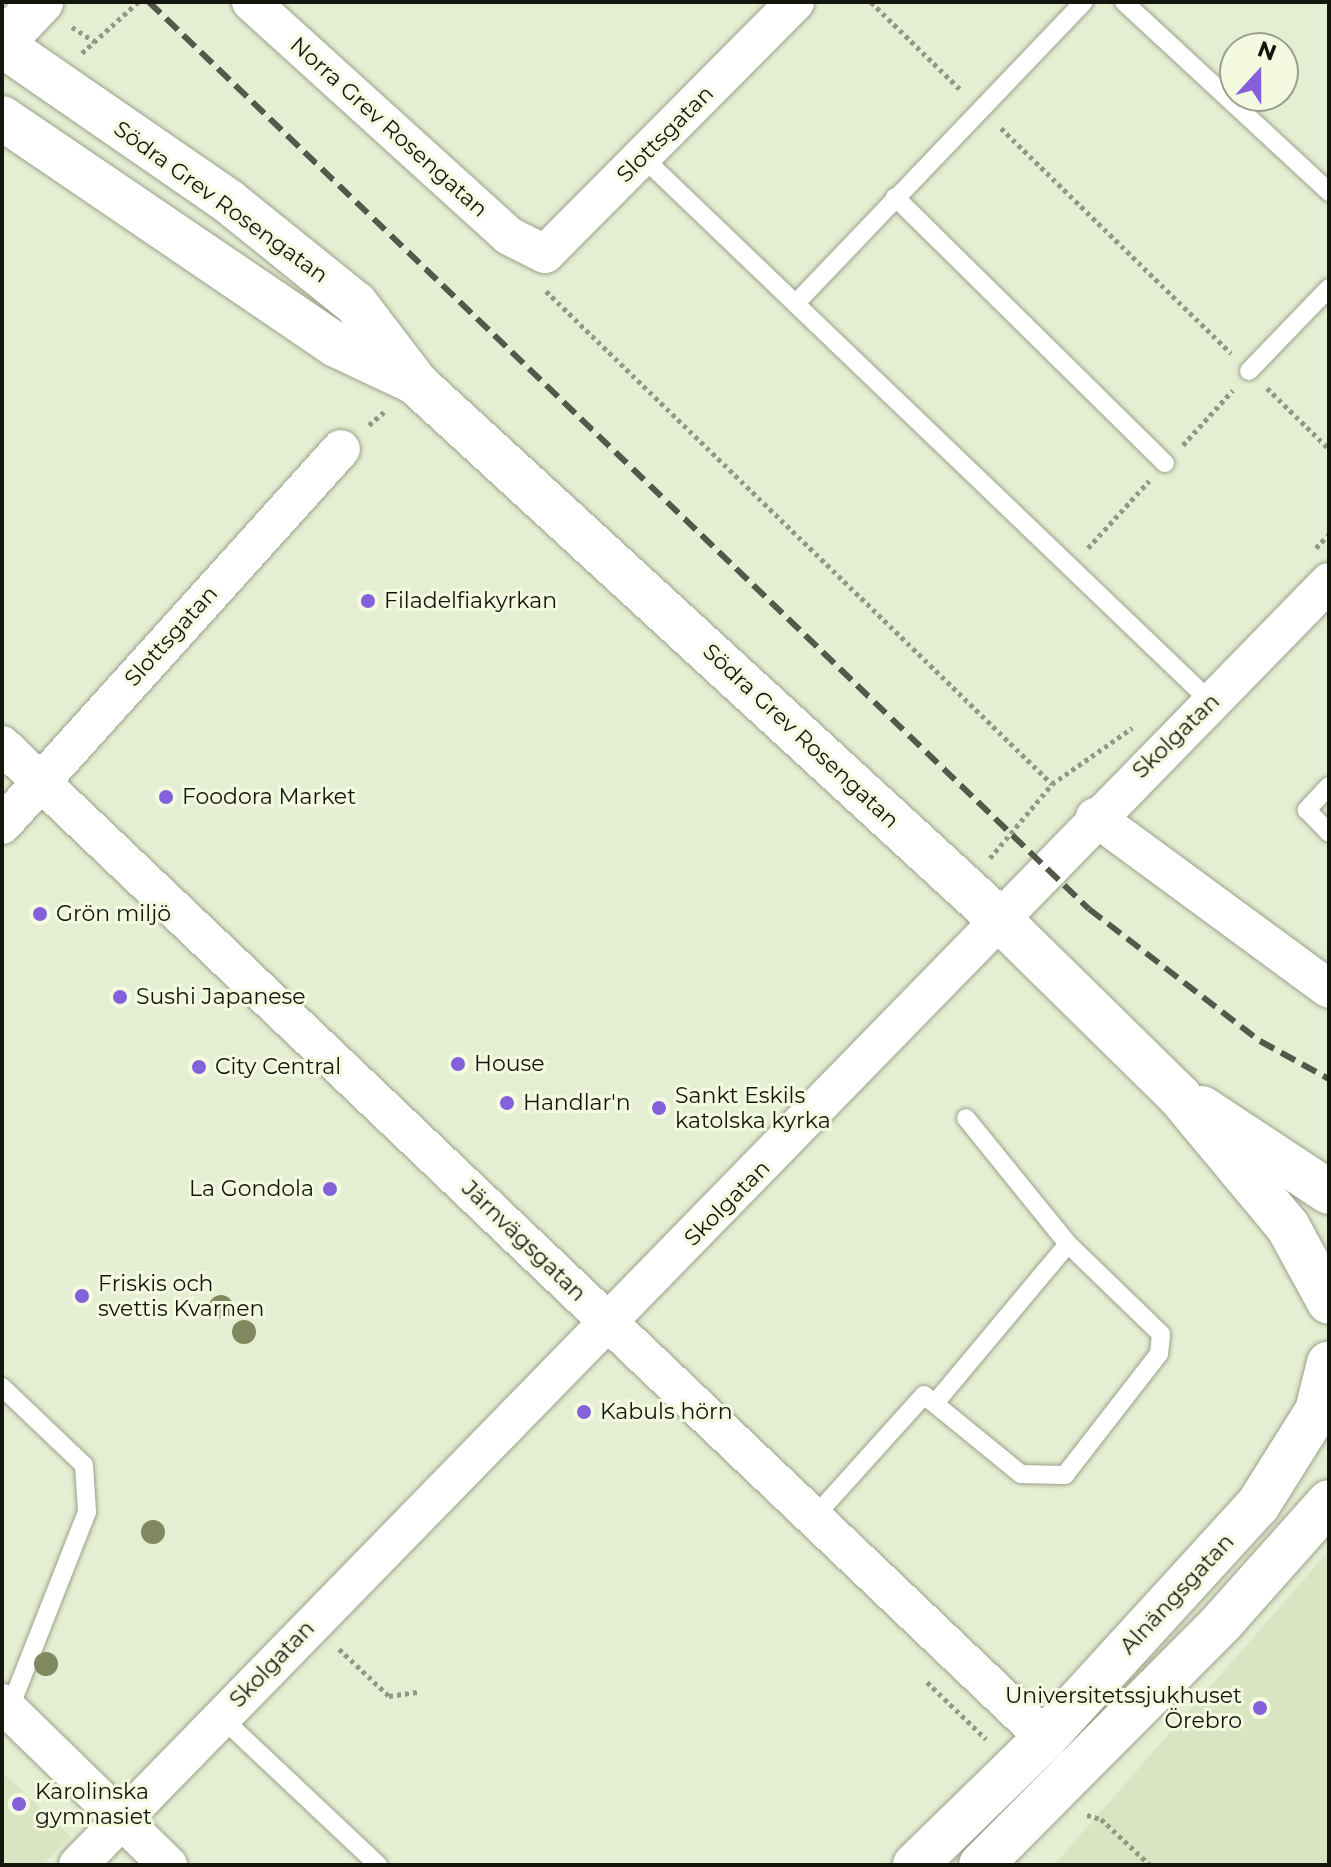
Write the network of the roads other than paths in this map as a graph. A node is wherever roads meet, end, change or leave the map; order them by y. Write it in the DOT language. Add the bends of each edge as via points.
graph roads {
  1 [pos="41,2"];
  2 [pos="251,2"];
  3 [pos="795,2"];
  4 [pos="1084,2"];
  5 [pos="1124,2"];
  6 [pos="2,44"];
  7 [pos="2,118"];
  8 [pos="655,169"];
  9 [pos="1329,192"];
  10 [pos="895,197"];
  11 [pos="538,251"];
  12 [pos="1329,288"];
  13 [pos="797,302"];
  14 [pos="1249,371"];
  15 [pos="417,384"];
  16 [pos="341,449"];
  17 [pos="1165,463"];
  18 [pos="1329,582"];
  19 [pos="1212,703"];
  20 [pos="2,745"];
  21 [pos="43,783"];
  22 [pos="1329,786"];
  23 [pos="1095,817"];
  24 [pos="2,825"];
  25 [pos="1329,833"];
  26 [pos="998,918"];
  27 [pos="1329,989"];
  28 [pos="1179,1096"];
  29 [pos="966,1118"];
  30 [pos="1329,1192"];
  31 [pos="1068,1244"];
  32 [pos="1329,1302"];
  33 [pos="609,1321"];
  34 [pos="1329,1363"];
  35 [pos="2,1387"];
  36 [pos="935,1403"];
  37 [pos="1329,1502"];
  38 [pos="816,1515"];
  39 [pos="6,1706"];
  40 [pos="221,1717"];
  41 [pos="1045,1738"];
  42 [pos="1077,1768"];
  43 [pos="123,1819"];
  44 [pos="78,1865"];
  45 [pos="168,1865"];
  46 [pos="378,1865"];
  47 [pos="915,1865"];
  48 [pos="981,1865"];
  1 -- 6 [label="main road"];
  2 -- 11 [label="street, Norra Grev Rosengatan"];
  3 -- 11 [label="street, Slottsgatan"];
  4 -- 10 [label="lane"];
  5 -- 9 [label="lane"];
  6 -- 15 [label="main road, Södra Grev Rosengatan" via="323,274"];
  7 -- 15 [label="main road, Södra Grev Rosengatan" via="336,345"];
  8 -- 13 [label="lane"];
  10 -- 13 [label="lane"];
  10 -- 17 [label="lane"];
  12 -- 14 [label="lane"];
  13 -- 19 [label="lane" via="1171,671"];
  15 -- 26 [label="main road, Södra Grev Rosengatan"];
  16 -- 21 [label="street, Slottsgatan"];
  18 -- 19 [label="street, Skolgatan"];
  19 -- 23 [label="street, Skolgatan"];
  20 -- 21 [label="street, Järnvägsgatan"];
  21 -- 24 [label="street, Slottsgatan"];
  21 -- 33 [label="street, Järnvägsgatan"];
  22 -- 25 [label="lane" via="1307,810"];
  23 -- 26 [label="street, Skolgatan"];
  23 -- 27 [label="street"];
  26 -- 28 [label="main road, Södra Grev Rosengatan"];
  26 -- 33 [label="street, Skolgatan" via="892,1036"];
  28 -- 30 [label="main road, Södra Grev Rosengatan" via="1240,1129"];
  28 -- 32 [label="main road, Södra Grev Rosengatan" via="1288,1227"];
  29 -- 31 [label="lane"];
  31 -- 36 [label="lane"];
  31 -- 36 [label="lane" via="1161,1334 1159,1354 1065,1475 1021,1474"];
  33 -- 38 [label="street, Järnvägsgatan"];
  33 -- 40 [label="street, Skolgatan"];
  34 -- 41 [label="main road, Alnängsgatan" via="1317,1411 1258,1505"];
  35 -- 39 [label="lane" via="84,1465 87,1512"];
  36 -- 38 [label="lane" via="924,1395"];
  37 -- 42 [label="main road"];
  38 -- 41 [label="street, Järnvägsgatan"];
  39 -- 43 [label="street"];
  40 -- 43 [label="street, Skolgatan"];
  40 -- 46 [label="lane, Skolgatan"];
  41 -- 42 [label="main road"];
  41 -- 47 [label="main road, Alnängsgatan"];
  42 -- 48 [label="main road"];
  43 -- 44 [label="street, Skolgatan"];
  43 -- 45 [label="street"];
}
